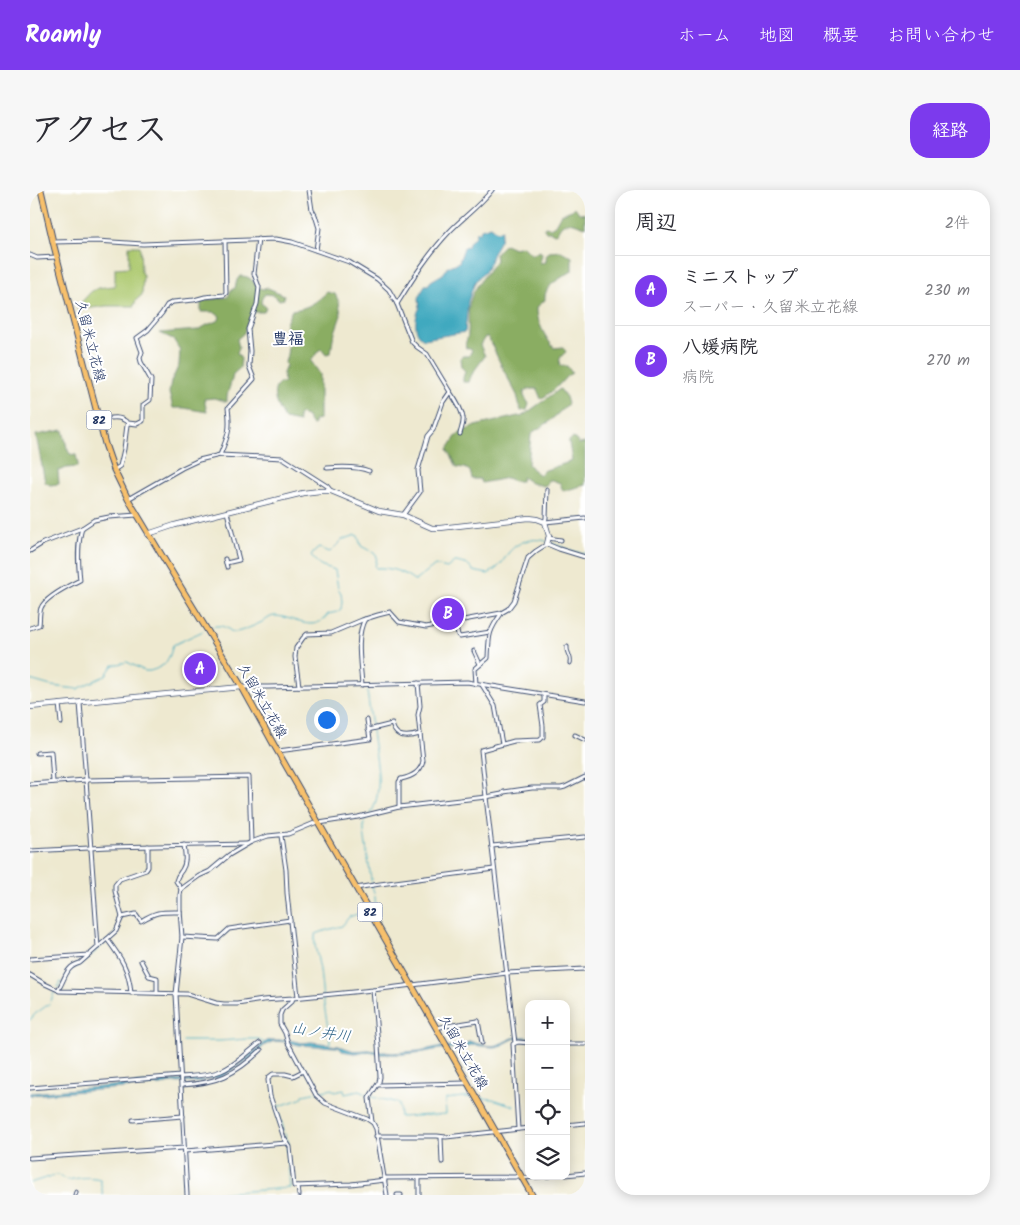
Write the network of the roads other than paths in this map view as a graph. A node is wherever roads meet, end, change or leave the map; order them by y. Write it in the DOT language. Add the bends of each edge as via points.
graph roads {
  1 [pos="42,190"];
  2 [pos="309,190"];
  3 [pos="492,190"];
  4 [pos="258,239"];
  5 [pos="225,240"];
  6 [pos="53,242"];
  7 [pos="316,250"];
  8 [pos="30,255"];
  9 [pos="57,257"];
  10 [pos="397,304"];
  11 [pos="450,392"];
  12 [pos="111,418"];
  13 [pos="128,423"];
  14 [pos="460,434"];
  15 [pos="220,455"];
  16 [pos="327,468"];
  17 [pos="114,470"];
  18 [pos="369,471"];
  19 [pos="547,489"];
  20 [pos="331,491"];
  21 [pos="128,499"];
  22 [pos="227,512"];
  23 [pos="138,515"];
  24 [pos="403,515"];
  25 [pos="585,518"];
  26 [pos="545,522"];
  27 [pos="82,528"];
  28 [pos="148,534"];
  29 [pos="548,538"];
  30 [pos="561,540"];
  31 [pos="547,544"];
  32 [pos="30,551"];
  33 [pos="585,556"];
  34 [pos="226,563"];
  35 [pos="502,613"];
  36 [pos="365,619"];
  37 [pos="454,621"];
  38 [pos="30,628"];
  39 [pos="490,632"];
  40 [pos="567,647"];
  41 [pos="474,651"];
  42 [pos="570,663"];
  43 [pos="480,664"];
  44 [pos="418,683"];
  45 [pos="476,684"];
  46 [pos="482,684"];
  47 [pos="362,685"];
  48 [pos="299,686"];
  49 [pos="242,687"];
  50 [pos="544,695"];
  51 [pos="585,701"];
  52 [pos="80,703"];
  53 [pos="59,704"];
  54 [pos="30,707"];
  55 [pos="367,720"];
  56 [pos="61,723"];
  57 [pos="368,730"];
  58 [pos="420,734"];
  59 [pos="575,735"];
  60 [pos="585,740"];
  61 [pos="502,744"];
  62 [pos="278,751"];
  63 [pos="37,753"];
  64 [pos="585,777"];
  65 [pos="86,780"];
  66 [pos="53,783"];
  67 [pos="30,784"];
  68 [pos="486,797"];
  69 [pos="399,807"];
  70 [pos="318,822"];
  71 [pos="281,836"];
  72 [pos="585,837"];
  73 [pos="249,843"];
  74 [pos="184,845"];
  75 [pos="148,846"];
  76 [pos="492,846"];
  77 [pos="91,848"];
  78 [pos="30,852"];
  79 [pos="495,869"];
  80 [pos="356,888"];
  81 [pos="181,889"];
  82 [pos="180,912"];
  83 [pos="122,917"];
  84 [pos="290,920"];
  85 [pos="182,938"];
  86 [pos="107,939"];
  87 [pos="98,947"];
  88 [pos="90,955"];
  89 [pos="30,959"];
  90 [pos="141,961"];
  91 [pos="585,969"];
  92 [pos="507,973"];
  93 [pos="30,975"];
  94 [pos="411,985"];
  95 [pos="58,990"];
  96 [pos="372,990"];
  97 [pos="131,993"];
  98 [pos="157,994"];
  99 [pos="176,994"];
  100 [pos="298,997"];
  101 [pos="293,998"];
  102 [pos="437,1028"];
  103 [pos="482,1042"];
  104 [pos="260,1043"];
  105 [pos="515,1043"];
  106 [pos="525,1043"];
  107 [pos="570,1044"];
  108 [pos="585,1044"];
  109 [pos="261,1050"];
  110 [pos="303,1071"];
  111 [pos="181,1077"];
  112 [pos="468,1082"];
  113 [pos="182,1085"];
  114 [pos="377,1085"];
  115 [pos="30,1088"];
  116 [pos="183,1116"];
  117 [pos="133,1120"];
  118 [pos="372,1122"];
  119 [pos="585,1123"];
  120 [pos="570,1125"];
  121 [pos="518,1128"];
  122 [pos="525,1128"];
  123 [pos="495,1131"];
  124 [pos="376,1136"];
  125 [pos="441,1137"];
  126 [pos="287,1143"];
  127 [pos="185,1149"];
  128 [pos="30,1158"];
  129 [pos="442,1162"];
  130 [pos="585,1173"];
  131 [pos="570,1175"];
  132 [pos="522,1177"];
  133 [pos="525,1177"];
  134 [pos="420,1178"];
  135 [pos="385,1179"];
  136 [pos="298,1186"];
  137 [pos="187,1195"];
  138 [pos="299,1195"];
  139 [pos="387,1195"];
  140 [pos="397,1195"];
  141 [pos="401,1195"];
  142 [pos="418,1195"];
  143 [pos="532,1195"];
  1 -- 6 [label="main road, 久留米立花線 / 82"];
  2 -- 7 [label="street" via="319,228"];
  3 -- 10 [label="street" via="424,262"];
  4 -- 5 [label="street"];
  4 -- 7 [label="street" via="292,242"];
  4 -- 15 [label="street" via="254,274 259,287 248,329 249,366 254,379 228,408 229,434"];
  5 -- 6 [label="street" via="143,244"];
  5 -- 13 [label="street" via="226,293 167,305 148,330 137,338 142,352 141,362 151,380 150,400 143,405 143,421"];
  6 -- 9 [label="main road, 久留米立花線 / 82"];
  7 -- 10 [label="street" via="349,262 377,279"];
  8 -- 9 [label="street"];
  9 -- 17 [label="main road, 久留米立花線 / 82"];
  10 -- 11 [label="street" via="412,342 427,354"];
  11 -- 14 [label="street" via="464,421"];
  11 -- 24 [label="street" via="428,436 418,470 420,492"];
  12 -- 13 [label="street" via="120,418"];
  13 -- 17 [label="street" via="120,466"];
  15 -- 20 [label="street" via="283,458"];
  15 -- 21 [label="street" via="182,468"];
  16 -- 18 [label="street"];
  17 -- 21 [label="main road, 久留米立花線 / 82"];
  19 -- 26 [label="street"];
  20 -- 22 [label="street" via="303,493"];
  20 -- 24 [label="street" via="379,511"];
  21 -- 23 [label="main road, 久留米立花線 / 82"];
  22 -- 28 [label="street"];
  22 -- 34 [label="street" via="240,560"];
  23 -- 27 [label="street" via="109,515"];
  23 -- 28 [label="main road, 久留米立花線 / 82"];
  24 -- 26 [label="street" via="432,528 529,518"];
  25 -- 26 [label="street"];
  26 -- 29 [label="street"];
  27 -- 32 [label="street"];
  27 -- 38 [label="street" via="78,560 80,580 44,603 40,609 39,624"];
  28 -- 49 [label="main road, 久留米立花線 / 82"];
  29 -- 30 [label="street"];
  29 -- 31 [label="street"];
  31 -- 33 [label="street"];
  31 -- 35 [label="street" via="528,558 514,601"];
  35 -- 37 [label="street"];
  35 -- 39 [label="street"];
  36 -- 37 [label="street" via="390,612 399,622 426,627"];
  36 -- 47 [label="street" via="360,639"];
  36 -- 48 [label="street" via="331,633 307,634 303,638 296,648 295,657"];
  37 -- 39 [label="street" via="460,637"];
  39 -- 43 [label="street" via="488,658"];
  40 -- 42 [label="street"];
  41 -- 43 [label="street"];
  43 -- 45 [label="street" via="475,669"];
  44 -- 45 [label="street"];
  44 -- 47 [label="street"];
  44 -- 58 [label="street"];
  45 -- 46 [label="street"];
  46 -- 50 [label="street"];
  46 -- 61 [label="street" via="495,706"];
  47 -- 48 [label="street"];
  48 -- 49 [label="street"];
  49 -- 52 [label="street"];
  49 -- 62 [label="main road, 久留米立花線 / 82"];
  50 -- 51 [label="street"];
  50 -- 61 [label="street" via="544,702 540,705 544,737"];
  52 -- 53 [label="street"];
  52 -- 65 [label="street"];
  53 -- 54 [label="street"];
  53 -- 56 [label="street"];
  55 -- 57 [label="street"];
  57 -- 58 [label="street" via="392,724 399,734"];
  57 -- 62 [label="street" via="370,740"];
  58 -- 69 [label="street" via="422,766 399,782"];
  59 -- 60 [label="street"];
  61 -- 68 [label="street" via="481,750"];
  62 -- 70 [label="main road, 久留米立花線 / 82"];
  63 -- 66 [label="street" via="51,752"];
  64 -- 68 [label="street" via="565,787 532,788"];
  65 -- 66 [label="street"];
  65 -- 73 [label="street" via="249,777"];
  65 -- 77 [label="street"];
  66 -- 67 [label="street"];
  68 -- 69 [label="street"];
  68 -- 76 [label="street"];
  69 -- 70 [label="street"];
  70 -- 71 [label="street"];
  70 -- 80 [label="main road, 久留米立花線 / 82"];
  71 -- 73 [label="street" via="268,836"];
  71 -- 84 [label="street"];
  72 -- 76 [label="street"];
  73 -- 74 [label="street"];
  73 -- 81 [label="street"];
  74 -- 75 [label="street"];
  74 -- 81 [label="street" via="185,863 176,880"];
  75 -- 77 [label="street"];
  75 -- 83 [label="street" via="148,868 120,879 114,885"];
  76 -- 79 [label="street"];
  77 -- 78 [label="street"];
  77 -- 87 [label="street"];
  79 -- 80 [label="street"];
  79 -- 92 [label="street"];
  80 -- 94 [label="main road, 久留米立花線 / 82"];
  81 -- 82 [label="street"];
  82 -- 83 [label="street" via="159,912 141,921 136,914"];
  82 -- 85 [label="street"];
  83 -- 86 [label="street" via="116,931"];
  84 -- 85 [label="street" via="230,929 218,939"];
  84 -- 100 [label="street"];
  85 -- 99 [label="street"];
  86 -- 87 [label="street"];
  86 -- 97 [label="street" via="126,967"];
  87 -- 88 [label="street"];
  88 -- 89 [label="street"];
  88 -- 95 [label="street" via="67,970"];
  90 -- 98 [label="street" via="148,976 157,978"];
  91 -- 92 [label="street"];
  92 -- 94 [label="street"];
  92 -- 105 [label="street"];
  93 -- 95 [label="street"];
  94 -- 96 [label="street"];
  94 -- 102 [label="main road, 久留米立花線 / 82"];
  95 -- 97 [label="street"];
  96 -- 100 [label="street"];
  96 -- 114 [label="street" via="380,1077"];
  97 -- 98 [label="street"];
  98 -- 99 [label="street"];
  99 -- 101 [label="street" via="224,1004"];
  99 -- 111 [label="street"];
  100 -- 101 [label="street"];
  101 -- 110 [label="street" via="282,1010 280,1024"];
  102 -- 103 [label="street" via="478,1020"];
  102 -- 112 [label="main road, 久留米立花線 / 82"];
  104 -- 111 [label="street" via="221,1071"];
  105 -- 106 [label="street"];
  105 -- 121 [label="street"];
  107 -- 108 [label="street"];
  109 -- 113 [label="street" via="248,1063 223,1078"];
  110 -- 118 [label="street" via="316,1095 325,1103"];
  110 -- 126 [label="street" via="292,1076 273,1074 268,1080 270,1096"];
  111 -- 113 [label="street"];
  111 -- 115 [label="street"];
  112 -- 114 [label="street"];
  112 -- 123 [label="main road, 久留米立花線 / 82"];
  113 -- 116 [label="street"];
  114 -- 118 [label="street" via="369,1098"];
  116 -- 117 [label="street"];
  116 -- 127 [label="street"];
  118 -- 124 [label="street"];
  119 -- 120 [label="street"];
  121 -- 122 [label="street"];
  121 -- 123 [label="street"];
  123 -- 125 [label="street"];
  123 -- 132 [label="main road, 久留米立花線 / 82"];
  124 -- 125 [label="street"];
  124 -- 135 [label="street"];
  125 -- 129 [label="street"];
  126 -- 127 [label="street"];
  126 -- 136 [label="street" via="294,1186"];
  127 -- 128 [label="street"];
  127 -- 137 [label="street"];
  130 -- 131 [label="street"];
  132 -- 133 [label="street"];
  132 -- 134 [label="street"];
  132 -- 143 [label="main road, 久留米立花線 / 82"];
  134 -- 135 [label="street"];
  134 -- 142 [label="street"];
  135 -- 136 [label="street"];
  135 -- 139 [label="street"];
  136 -- 138 [label="street"];
  140 -- 141 [label="street"];
}
